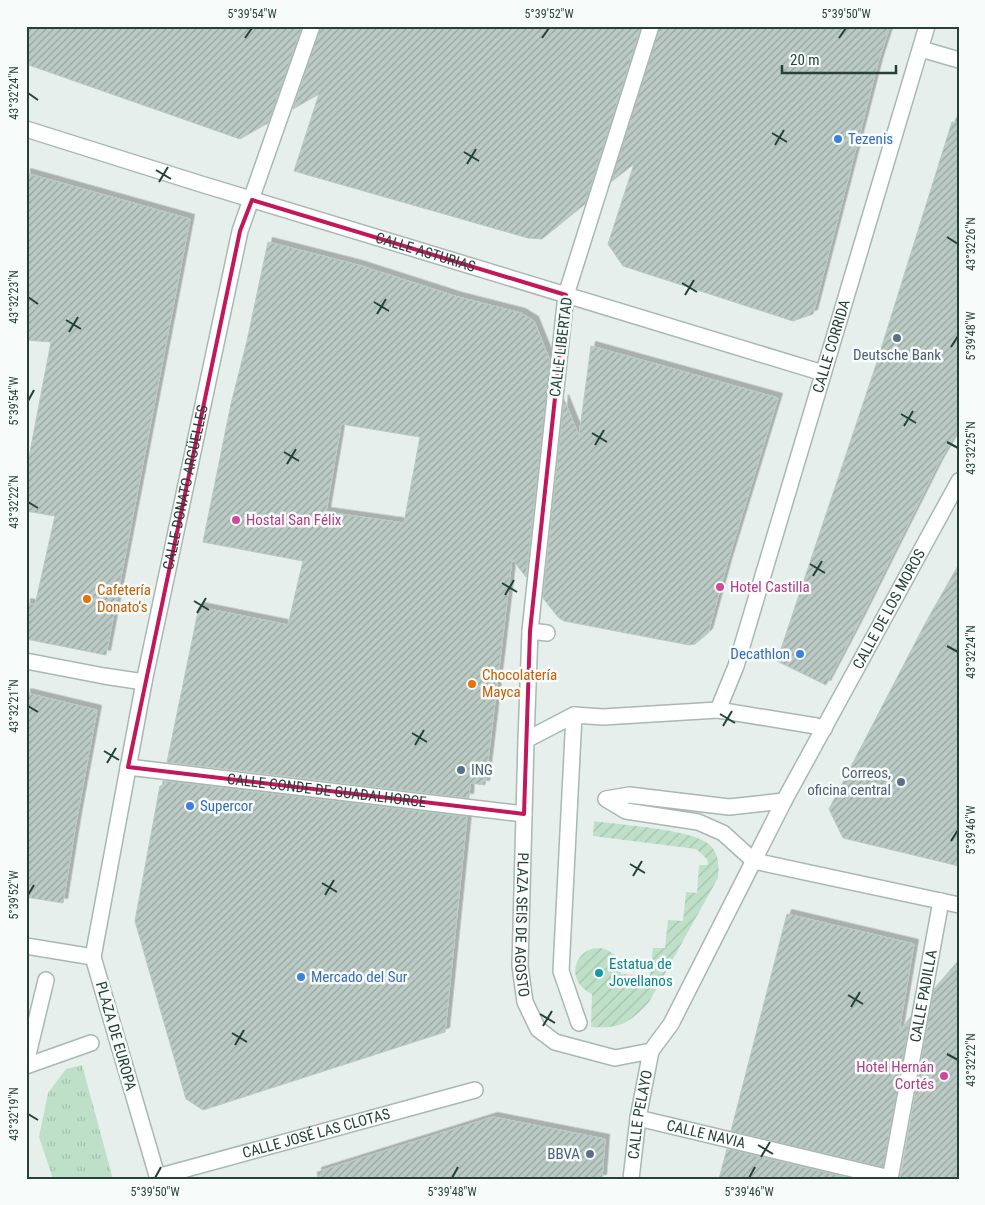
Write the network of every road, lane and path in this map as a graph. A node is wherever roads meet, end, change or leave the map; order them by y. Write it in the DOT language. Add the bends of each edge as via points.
graph roads {
  1 [pos="312,26"];
  2 [pos="652,26"];
  3 [pos="927,26"];
  4 [pos="921,49"];
  5 [pos="959,60"];
  6 [pos="26,128"];
  7 [pos="252,200"];
  8 [pos="566,295"];
  9 [pos="823,373"];
  10 [pos="959,481"];
  11 [pos="530,632"];
  12 [pos="547,633"];
  13 [pos="26,661"];
  14 [pos="144,682"];
  15 [pos="718,710"];
  16 [pos="574,715"];
  17 [pos="820,727"];
  18 [pos="526,740"];
  19 [pos="128,767"];
  20 [pos="784,801"];
  21 [pos="524,814"];
  22 [pos="754,861"];
  23 [pos="941,901"];
  24 [pos="959,904"];
  25 [pos="26,946"];
  26 [pos="93,957"];
  27 [pos="46,980"];
  28 [pos="579,1024"];
  29 [pos="91,1043"];
  30 [pos="651,1050"];
  31 [pos="26,1064"];
  32 [pos="475,1090"];
  33 [pos="638,1118"];
  34 [pos="158,1178"];
  35 [pos="890,1178"];
  36 [pos="631,1179"];
  1 -- 7 [label="street, CALLE DONATO ARGÜELLES"];
  2 -- 8 [label="street, CALLE LIBERTAD"];
  3 -- 4 [label="street, CALLE CORRIDA"];
  4 -- 5 [label="street"];
  4 -- 9 [label="street, CALLE CORRIDA"];
  6 -- 7 [label="street, CALLE ASTURIAS"];
  7 -- 8 [label="street, CALLE ASTURIAS"];
  7 -- 14 [label="street, CALLE DONATO ARGÜELLES" via="240,231"];
  8 -- 9 [label="street, CALLE ASTURIAS"];
  8 -- 11 [label="street, CALLE LIBERTAD"];
  9 -- 15 [label="street, CALLE CORRIDA" via="736,666"];
  10 -- 17 [label="street, CALLE DE LOS MOROS"];
  11 -- 12 [label="street"];
  11 -- 18 [label="street, PLAZA SEIS DE AGOSTO"];
  13 -- 14 [label="street"];
  14 -- 19 [label="street, CALLE DONATO ARGÜELLES"];
  15 -- 16 [label="street" via="603,717"];
  15 -- 17 [label="street"];
  16 -- 18 [label="street"];
  16 -- 28 [label="street" via="561,971"];
  17 -- 20 [label="street"];
  18 -- 21 [label="street, PLAZA SEIS DE AGOSTO"];
  19 -- 21 [label="street, CALLE CONDE DE GUADALHORCE"];
  19 -- 26 [label="street, CALLE DONATO ARGÜELLES"];
  20 -- 22 [label="street"];
  20 -- 22 [label="street" via="729,807 629,795 606,800 626,811 698,822 723,833"];
  21 -- 30 [label="street, PLAZA SEIS DE AGOSTO" via="520,966 525,1002 538,1029 555,1042 615,1058"];
  22 -- 23 [label="street"];
  22 -- 30 [label="street" via="672,1024"];
  23 -- 24 [label="street"];
  23 -- 35 [label="street, CALLE PADILLA"];
  25 -- 26 [label="street"];
  26 -- 34 [label="street, PLAZA DE EUROPA"];
  27 -- 31 [label="street"];
  29 -- 31 [label="street"];
  30 -- 33 [label="street, CALLE PELAYO"];
  32 -- 34 [label="street, CALLE JOSÉ LAS CLOTAS"];
  33 -- 35 [label="street, CALLE NAVIA"];
  33 -- 36 [label="street, CALLE PELAYO"];
}
